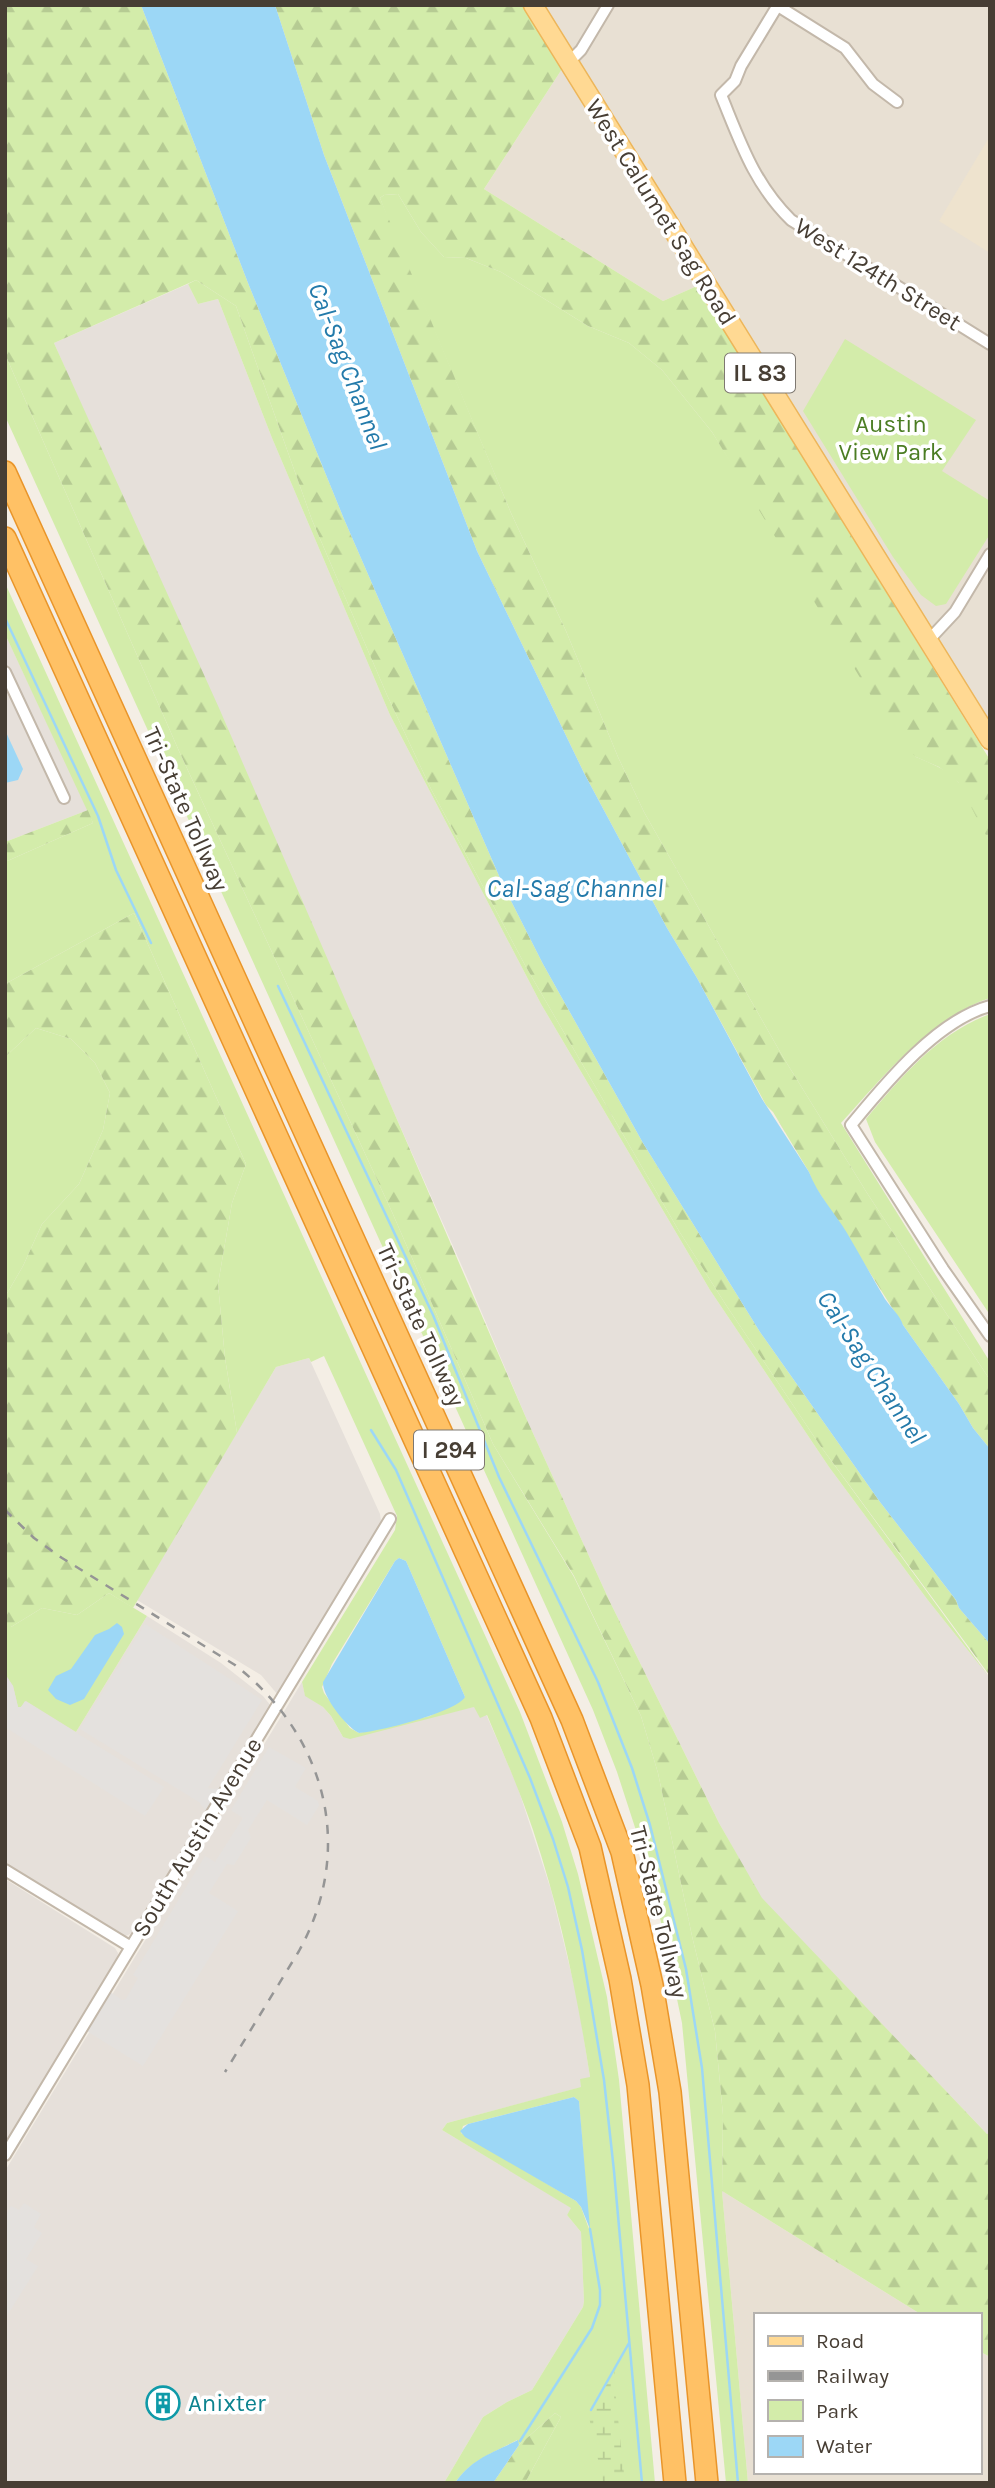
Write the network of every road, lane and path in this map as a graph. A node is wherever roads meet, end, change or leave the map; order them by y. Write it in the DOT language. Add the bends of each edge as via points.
graph roads {
  1 [pos="533,5"];
  2 [pos="608,5"];
  3 [pos="778,6"];
  4 [pos="569,62"];
  5 [pos="897,102"];
  6 [pos="990,344"];
  7 [pos="5,471"];
  8 [pos="5,538"];
  9 [pos="990,554"];
  10 [pos="927,642"];
  11 [pos="5,672"];
  12 [pos="990,740"];
  13 [pos="64,798"];
  14 [pos="990,1006"];
  15 [pos="990,1336"];
  16 [pos="390,1519"];
  17 [pos="5,1870"];
  18 [pos="131,1947"];
  19 [pos="5,2155"];
  20 [pos="675,2483"];
  21 [pos="707,2483"];
  1 -- 4 [label="main road, West Calumet Sag Road / IL 83"];
  2 -- 4 [label="street"];
  3 -- 5 [label="street" via="845,48 873,84"];
  3 -- 6 [label="street, West 124th Street" via="735,81 721,95 737,140 774,202 791,220"];
  4 -- 10 [label="main road, West Calumet Sag Road / IL 83"];
  7 -- 21 [label="highway, Tri-State Tollway / I 294" via="572,1720 622,1852 670,2092"];
  8 -- 20 [label="highway, Tri-State Tollway / I 294" via="541,1718 590,1847 638,2085"];
  9 -- 10 [label="street" via="955,612"];
  10 -- 12 [label="main road, West Calumet Sag Road / IL 83"];
  11 -- 13 [label="street"];
  14 -- 15 [label="street" via="977,1009 932,1038 884,1084 851,1125"];
  16 -- 18 [label="street, South Austin Avenue"];
  17 -- 18 [label="street"];
  18 -- 19 [label="street, South Austin Avenue"];
}
